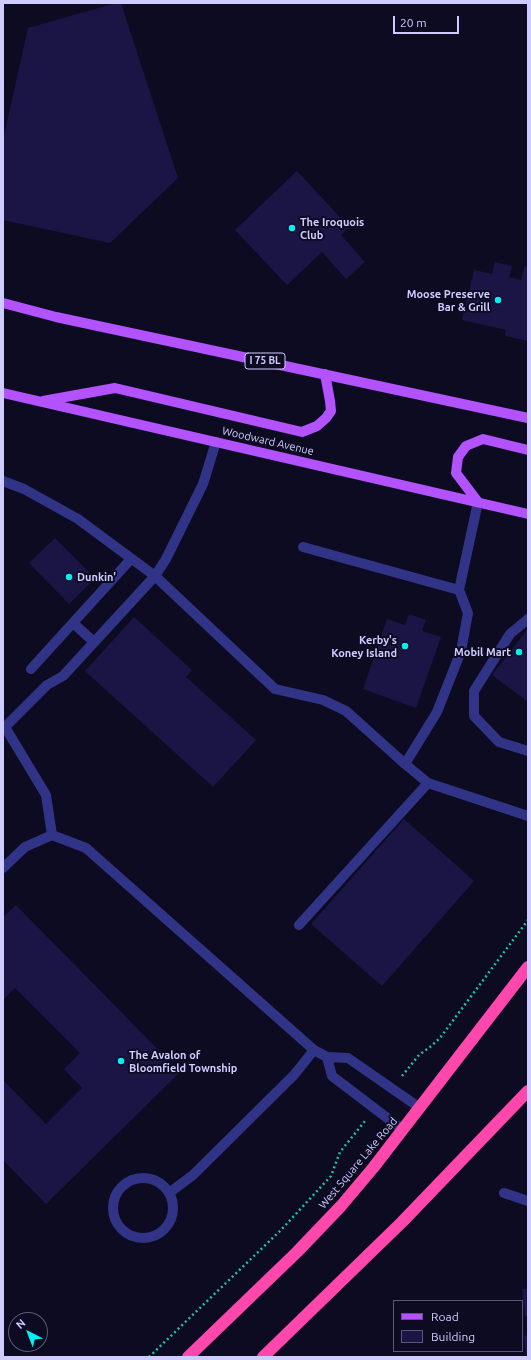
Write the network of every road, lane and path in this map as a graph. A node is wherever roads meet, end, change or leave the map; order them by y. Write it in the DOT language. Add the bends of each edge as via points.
graph roads {
  1 [pos="3,303"];
  2 [pos="325,374"];
  3 [pos="3,393"];
  4 [pos="40,401"];
  5 [pos="528,418"];
  6 [pos="216,442"];
  7 [pos="528,450"];
  8 [pos="3,481"];
  9 [pos="478,502"];
  10 [pos="528,514"];
  11 [pos="303,547"];
  12 [pos="131,559"];
  13 [pos="155,576"];
  14 [pos="459,590"];
  15 [pos="528,619"];
  16 [pos="73,623"];
  17 [pos="94,642"];
  18 [pos="31,669"];
  19 [pos="4,728"];
  20 [pos="528,750"];
  21 [pos="405,764"];
  22 [pos="428,783"];
  23 [pos="528,816"];
  24 [pos="52,835"];
  25 [pos="3,868"];
  26 [pos="528,920"];
  27 [pos="299,925"];
  28 [pos="528,968"];
  29 [pos="314,1050"];
  30 [pos="327,1057"];
  31 [pos="391,1088"];
  32 [pos="528,1090"];
  33 [pos="420,1108"];
  34 [pos="375,1109"];
  35 [pos="403,1130"];
  36 [pos="169,1193"];
  37 [pos="504,1193"];
  38 [pos="528,1201"];
  39 [pos="149,1357"];
  40 [pos="188,1357"];
  41 [pos="264,1357"];
  1 -- 2 [label="main road, I 75 BL"];
  2 -- 4 [label="main road" via="331,411 317,426 302,432 115,388"];
  2 -- 5 [label="main road, I 75 BL"];
  3 -- 4 [label="main road, Woodward Avenue"];
  4 -- 6 [label="main road, Woodward Avenue"];
  6 -- 9 [label="main road, Woodward Avenue"];
  6 -- 13 [label="street" via="203,484 166,560"];
  7 -- 9 [label="main road" via="483,439 466,446 458,457 456,473"];
  8 -- 12 [label="street" via="24,489 78,519"];
  9 -- 10 [label="main road, Woodward Avenue"];
  9 -- 14 [label="street"];
  11 -- 14 [label="street"];
  12 -- 13 [label="street"];
  12 -- 16 [label="street"];
  13 -- 17 [label="street"];
  13 -- 21 [label="street" via="275,689 323,700 346,711"];
  14 -- 21 [label="street" via="468,613 461,650 437,712"];
  15 -- 20 [label="street" via="510,634 474,691 474,716 499,742"];
  16 -- 17 [label="street"];
  16 -- 18 [label="street"];
  17 -- 19 [label="street" via="63,676 47,685"];
  19 -- 24 [label="street" via="46,795"];
  21 -- 22 [label="street"];
  22 -- 23 [label="street"];
  22 -- 27 [label="street"];
  24 -- 25 [label="street" via="25,846"];
  24 -- 29 [label="street" via="86,848"];
  26 -- 31 [label="path" via="440,1038 418,1055"];
  28 -- 33 [label="highway, West Square Lake Road"];
  29 -- 30 [label="street"];
  29 -- 36 [label="street" via="294,1075 193,1175"];
  30 -- 31 [label="street" via="348,1058"];
  30 -- 34 [label="street" via="332,1076"];
  31 -- 33 [label="street"];
  32 -- 41 [label="highway" via="402,1222"];
  33 -- 35 [label="highway, West Square Lake Road"];
  34 -- 35 [label="street"];
  34 -- 39 [label="path" via="340,1152 331,1176 281,1230"];
  35 -- 40 [label="highway, West Square Lake Road" via="321,1226 251,1298"];
  36 -- 36 [label="street" via="154,1179 134,1179 124,1184 113,1201 116,1222 130,1235 139,1238 157,1234 165,1228 173,1211"];
  37 -- 38 [label="street"];
}
